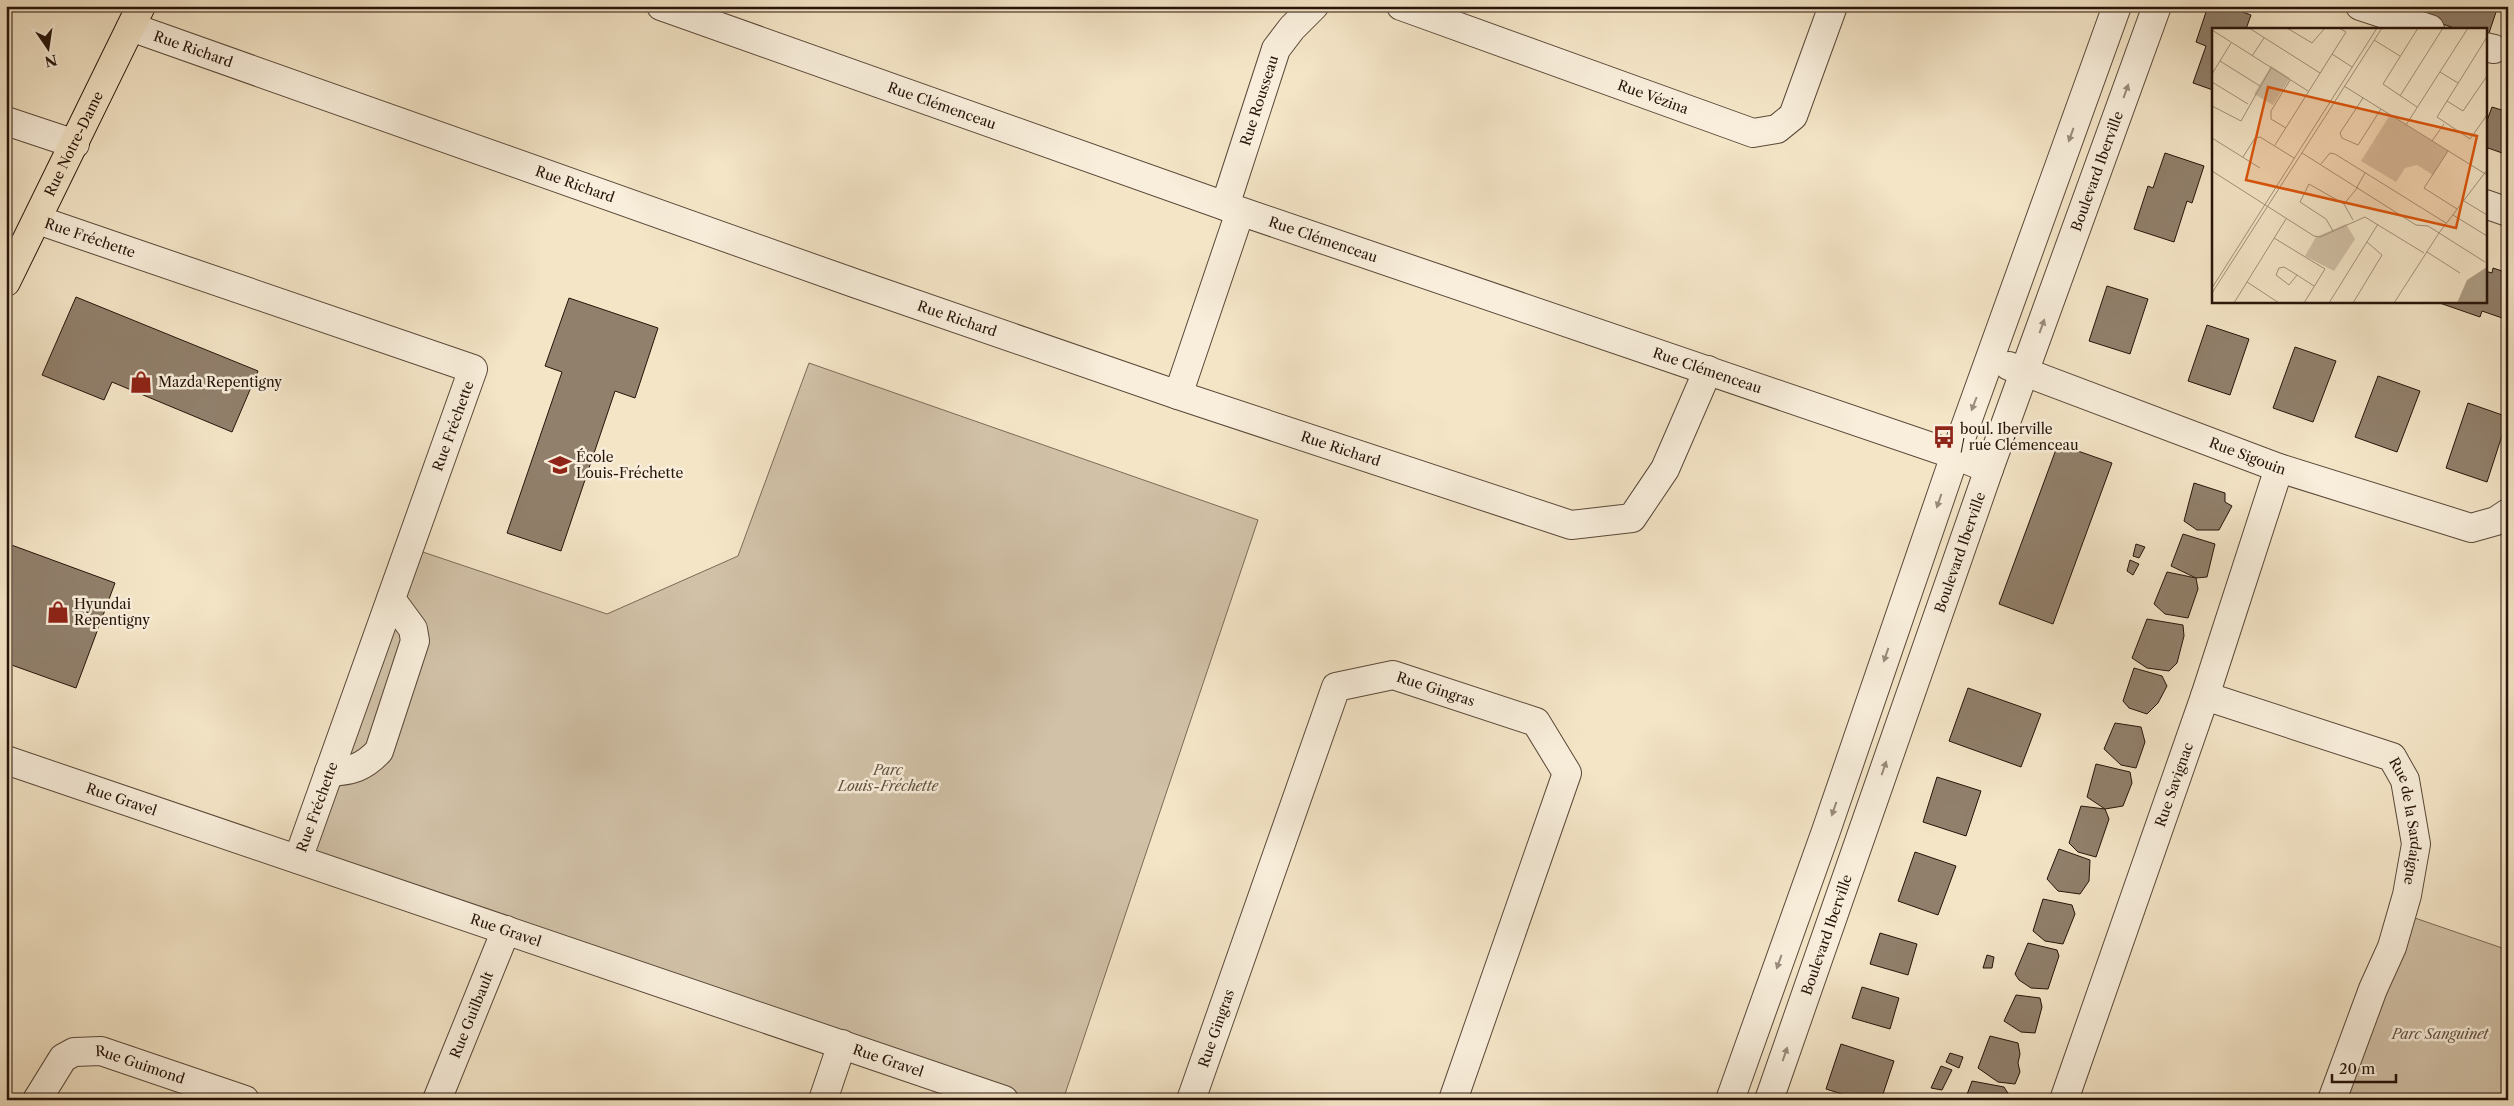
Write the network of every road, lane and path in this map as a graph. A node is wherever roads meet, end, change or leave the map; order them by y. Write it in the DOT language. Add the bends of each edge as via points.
graph roads {
  1 [pos="661,6"];
  2 [pos="1314,6"];
  3 [pos="1402,6"];
  4 [pos="1833,6"];
  5 [pos="2117,6"];
  6 [pos="2157,6"];
  7 [pos="2360,6"];
  8 [pos="136,17"];
  9 [pos="2427,28"];
  10 [pos="6,121"];
  11 [pos="75,144"];
  12 [pos="2486,204"];
  13 [pos="1233,209"];
  14 [pos="2508,212"];
  15 [pos="38,220"];
  16 [pos="6,282"];
  17 [pos="1991,358"];
  18 [pos="1708,370"];
  19 [pos="2025,372"];
  20 [pos="1178,394"];
  21 [pos="1955,455"];
  22 [pos="2279,468"];
  23 [pos="1989,469"];
  24 [pos="2508,513"];
  25 [pos="391,599"];
  26 [pos="2205,696"];
  27 [pos="6,760"];
  28 [pos="329,772"];
  29 [pos="298,859"];
  30 [pos="506,930"];
  31 [pos="842,1044"];
  32 [pos="37,1100"];
  33 [pos="244,1100"];
  34 [pos="437,1100"];
  35 [pos="824,1100"];
  36 [pos="1004,1100"];
  37 [pos="1191,1100"];
  38 [pos="1452,1100"];
  39 [pos="1730,1100"];
  40 [pos="1769,1100"];
  41 [pos="2064,1100"];
  42 [pos="2332,1100"];
  1 -- 13 [label="street, Rue Clémenceau"];
  2 -- 13 [label="street, Rue Rousseau" via="1276,49"];
  3 -- 4 [label="street, Rue Vézina" via="1753,132 1776,129 1793,116"];
  5 -- 17 [label="street, one-way"];
  19 -- 6 [label="street, Boulevard Iberville, one-way"];
  7 -- 9 [label="street"];
  8 -- 11 [label="main road, Rue Notre-Dame"];
  8 -- 20 [label="street, Rue Richard" via="857,284"];
  10 -- 11 [label="street"];
  11 -- 15 [label="main road, Rue Notre-Dame"];
  12 -- 14 [label="street"];
  13 -- 18 [label="street, Rue Clémenceau"];
  13 -- 20 [label="street, Rue Rousseau"];
  15 -- 16 [label="main road, Rue Notre-Dame"];
  15 -- 25 [label="street, Rue Fréchette" via="473,369"];
  17 -- 19 [label="street, Rue Sigouin"];
  17 -- 21 [label="street, one-way"];
  18 -- 20 [label="street, Rue Richard" via="1666,469 1632,518 1571,525"];
  18 -- 21 [label="street, Rue Clémenceau"];
  19 -- 22 [label="street, Rue Sigouin"];
  19 -- 23 [label="street, Boulevard Iberville"];
  21 -- 23 [label="street, Rue Clémenceau"];
  21 -- 39 [label="street, one-way"];
  22 -- 24 [label="street, Rue Sigouin" via="2471,528 2496,521"];
  22 -- 26 [label="street, Rue Savignac"];
  40 -- 23 [label="street, Boulevard Iberville, one-way"];
  25 -- 28 [label="street, Rue Fréchette"];
  25 -- 28 [label="street" via="413,629 415,642 378,751 357,769"];
  26 -- 41 [label="street, Rue Savignac"];
  26 -- 42 [label="street, Rue de la Sardaigne" via="2392,757 2405,780 2416,844 2407,895 2392,947"];
  27 -- 29 [label="street, Rue Gravel"];
  28 -- 29 [label="street, Rue Fréchette"];
  29 -- 30 [label="street, Rue Gravel"];
  30 -- 31 [label="street, Rue Gravel"];
  30 -- 34 [label="street, Rue Guilbault"];
  31 -- 35 [label="street"];
  31 -- 36 [label="street, Rue Gravel"];
  32 -- 33 [label="street, Rue Guimond" via="63,1058 74,1052 101,1051"];
  37 -- 38 [label="street, Rue Gingras" via="1336,687 1393,675 1536,722 1567,773"];
}
